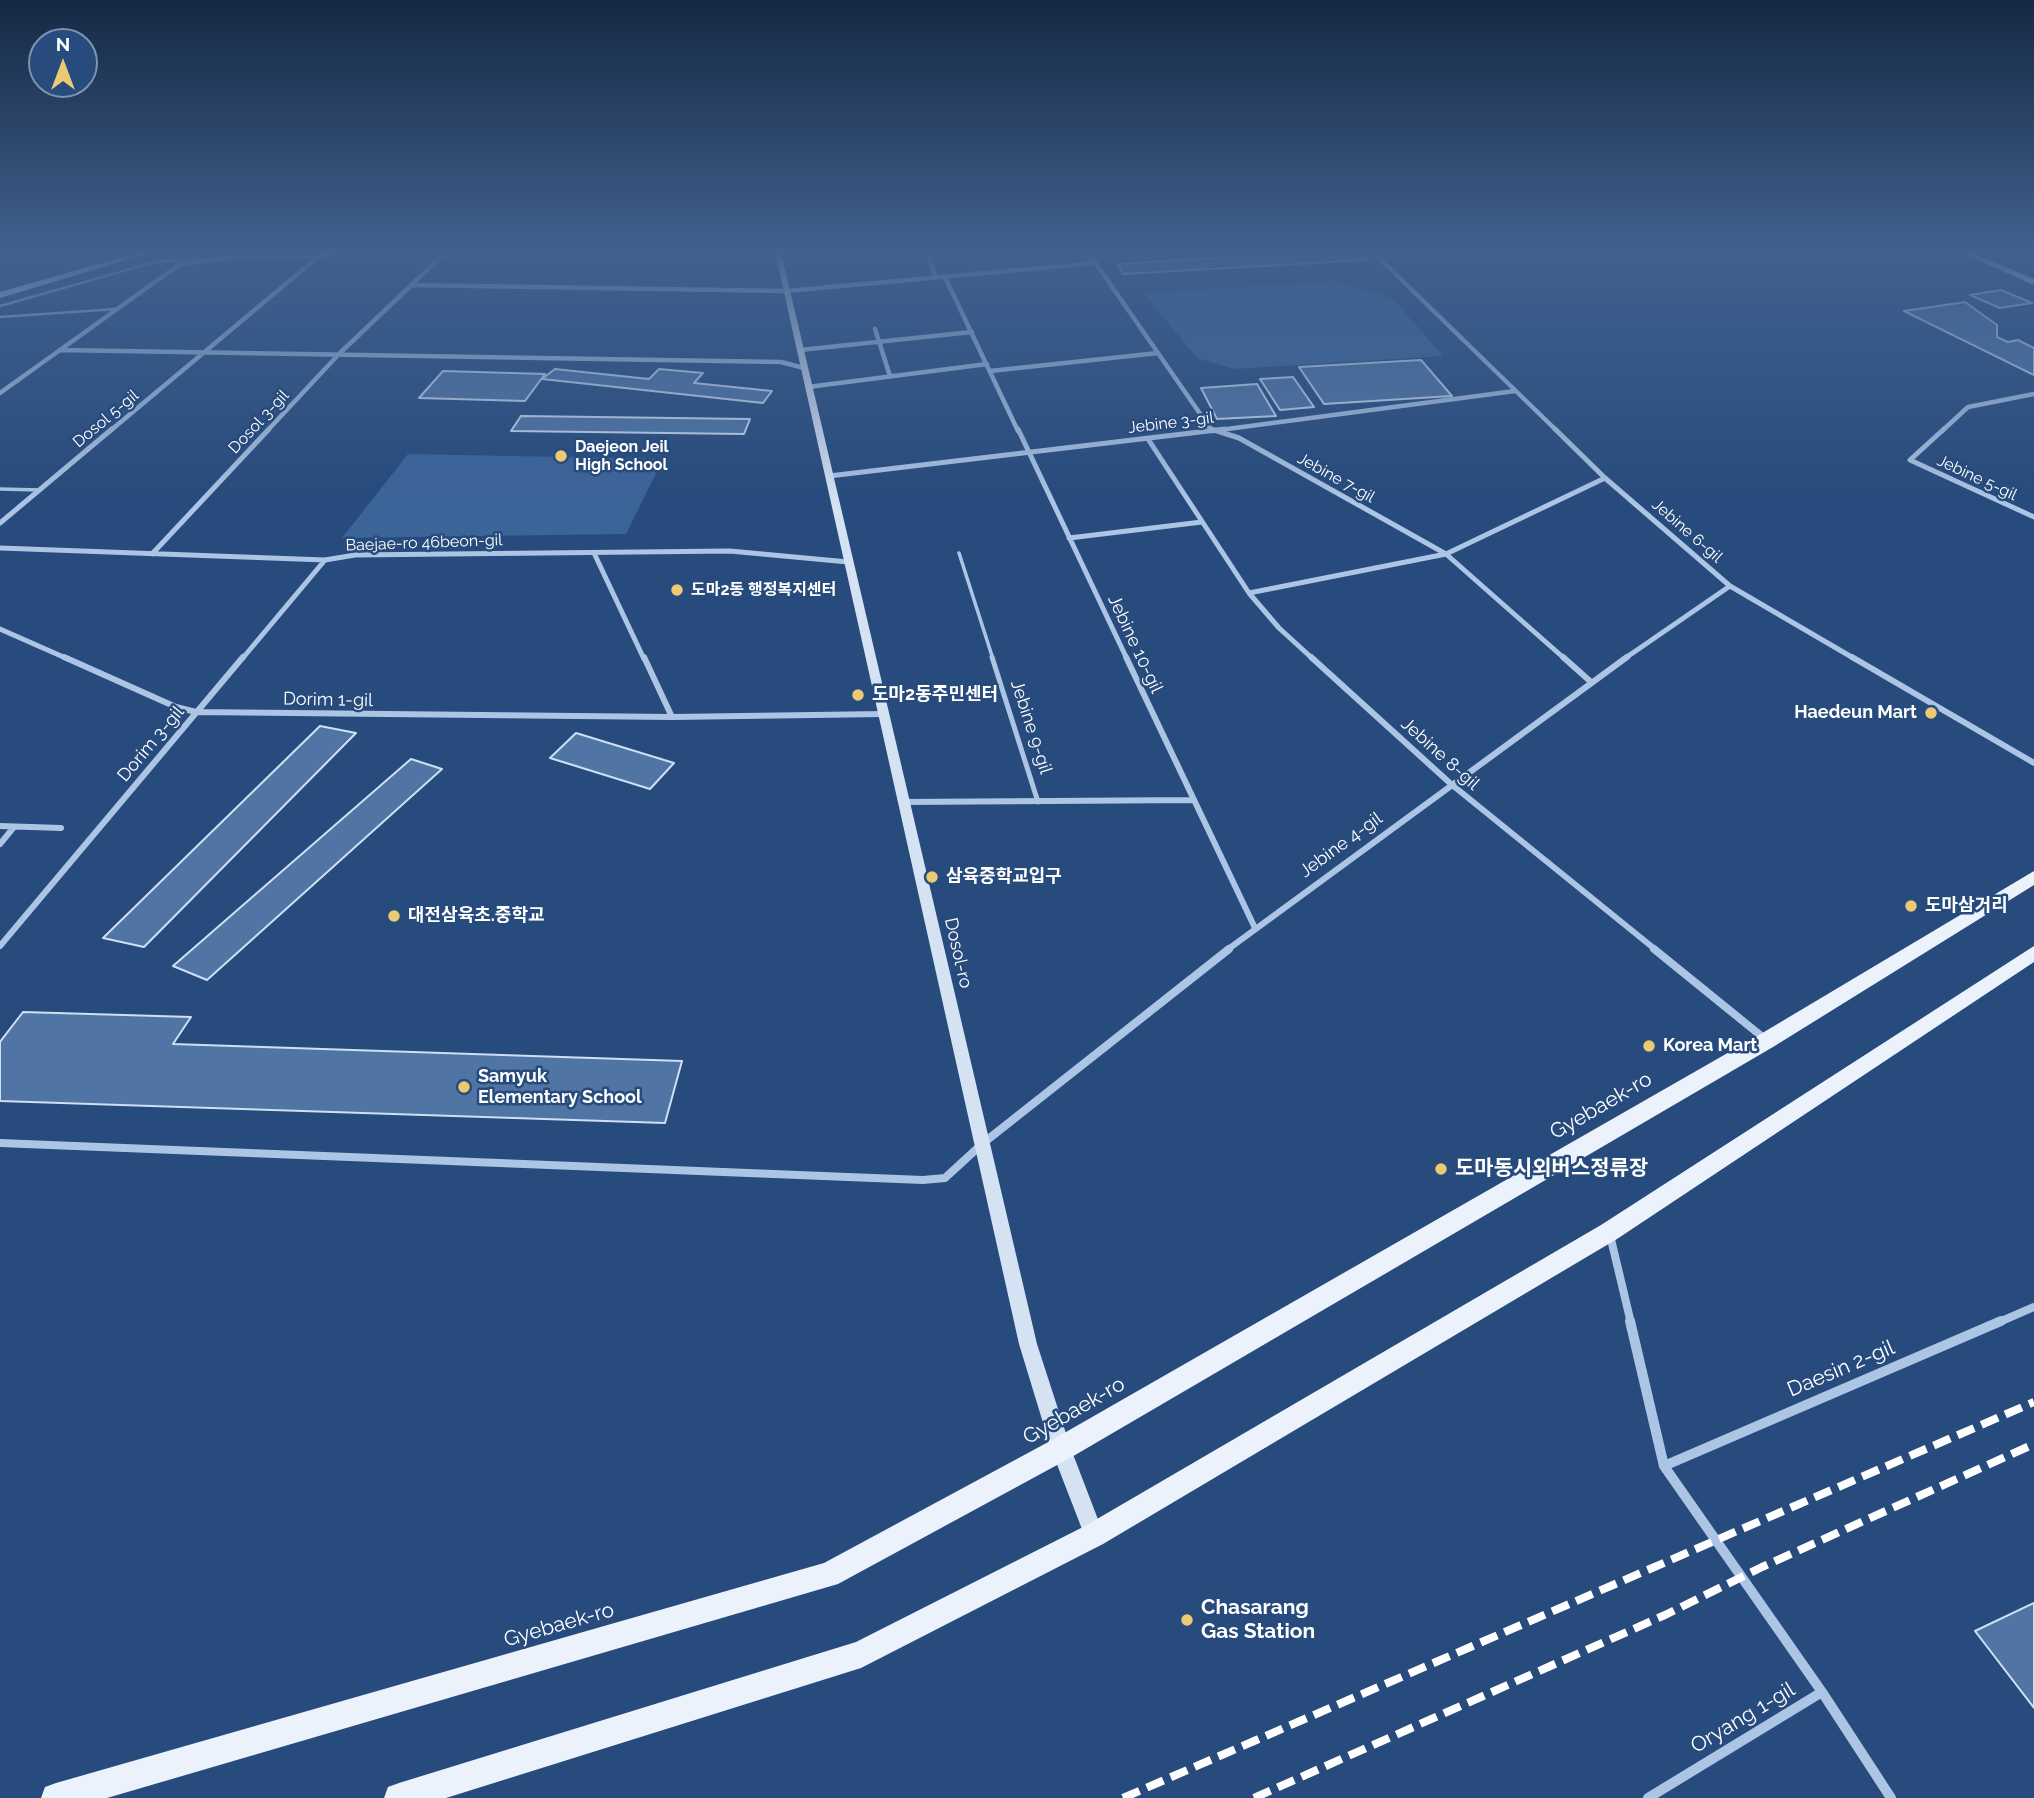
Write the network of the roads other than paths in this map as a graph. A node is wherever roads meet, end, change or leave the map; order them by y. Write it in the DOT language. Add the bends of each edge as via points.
graph roads {
  1 [pos="79,336"];
  2 [pos="222,336"];
  3 [pos="357,336"];
  4 [pos="797,336"];
  5 [pos="877,336"];
  6 [pos="932,336"];
  7 [pos="974,336"];
  8 [pos="1145,336"];
  9 [pos="1459,336"];
  10 [pos="879,341"];
  11 [pos="60,350"];
  12 [pos="800,350"];
  13 [pos="202,353"];
  14 [pos="1157,353"];
  15 [pos="338,354"];
  16 [pos="987,364"];
  17 [pos="804,368"];
  18 [pos="990,371"];
  19 [pos="890,376"];
  20 [pos="808,387"];
  21 [pos="1515,391"];
  22 [pos="0,393"];
  23 [pos="2034,394"];
  24 [pos="1212,431"];
  25 [pos="1148,439"];
  26 [pos="1029,452"];
  27 [pos="828,476"];
  28 [pos="1605,478"];
  29 [pos="0,489"];
  30 [pos="40,490"];
  31 [pos="2034,517"];
  32 [pos="1202,522"];
  33 [pos="0,523"];
  34 [pos="1069,538"];
  35 [pos="0,548"];
  36 [pos="594,553"];
  37 [pos="959,553"];
  38 [pos="152,554"];
  39 [pos="1446,554"];
  40 [pos="325,560"];
  41 [pos="848,562"];
  42 [pos="1730,586"];
  43 [pos="1249,593"];
  44 [pos="0,629"];
  45 [pos="1591,682"];
  46 [pos="196,712"];
  47 [pos="883,714"];
  48 [pos="672,718"];
  49 [pos="2034,763"];
  50 [pos="1451,784"];
  51 [pos="1194,800"];
  52 [pos="904,802"];
  53 [pos="1038,803"];
  54 [pos="0,826"];
  55 [pos="14,827"];
  56 [pos="61,828"];
  57 [pos="0,844"];
  58 [pos="2034,877"];
  59 [pos="1255,928"];
  60 [pos="0,946"];
  61 [pos="2034,953"];
  62 [pos="1766,1041"];
  63 [pos="0,1143"];
  64 [pos="982,1144"];
  65 [pos="1609,1232"];
  66 [pos="2034,1307"];
  67 [pos="1061,1449"];
  68 [pos="1664,1466"];
  69 [pos="1094,1535"];
  70 [pos="1822,1692"];
  71 [pos="55,1798"];
  72 [pos="399,1798"];
  73 [pos="1648,1798"];
  74 [pos="1891,1798"];
  1 -- 11 [label="street"];
  2 -- 13 [label="street, Dosol 5-gil"];
  3 -- 15 [label="street, Dosol 3-gil"];
  4 -- 12 [label="street, Dosol-ro"];
  5 -- 10 [label="street"];
  6 -- 10 [label="street"];
  7 -- 16 [label="street, Jebine 10-gil"];
  8 -- 14 [label="street"];
  9 -- 21 [label="street, Jebine 6-gil"];
  10 -- 12 [label="street"];
  10 -- 19 [label="street"];
  11 -- 13 [label="street"];
  11 -- 22 [label="street"];
  12 -- 17 [label="street, Dosol-ro"];
  13 -- 15 [label="street"];
  13 -- 30 [label="street, Dosol 5-gil"];
  14 -- 18 [label="street"];
  14 -- 24 [label="street"];
  15 -- 17 [label="street" via="781,362"];
  15 -- 38 [label="street, Dosol 3-gil"];
  16 -- 18 [label="street, Jebine 10-gil"];
  16 -- 19 [label="street"];
  17 -- 20 [label="street, Dosol-ro"];
  18 -- 26 [label="street, Jebine 10-gil"];
  19 -- 20 [label="street"];
  20 -- 27 [label="street, Dosol-ro"];
  21 -- 24 [label="street, Jebine 3-gil"];
  21 -- 28 [label="street, Jebine 6-gil"];
  23 -- 31 [label="street, Jebine 5-gil" via="1968,408 1910,460"];
  24 -- 25 [label="street, Jebine 3-gil"];
  24 -- 39 [label="street, Jebine 7-gil" via="1239,438"];
  25 -- 26 [label="street, Jebine 3-gil"];
  25 -- 32 [label="street, Jebine 8-gil"];
  26 -- 27 [label="street, Jebine 3-gil"];
  26 -- 34 [label="street, Jebine 10-gil"];
  27 -- 41 [label="street, Dosol-ro"];
  28 -- 39 [label="street"];
  28 -- 42 [label="street, Jebine 6-gil"];
  29 -- 30 [label="lane"];
  30 -- 33 [label="street, Dosol 5-gil"];
  32 -- 34 [label="street"];
  32 -- 43 [label="street, Jebine 8-gil"];
  34 -- 51 [label="street, Jebine 10-gil"];
  35 -- 38 [label="street, Baejae-ro 46beon-gil"];
  36 -- 40 [label="street, Baejae-ro 46beon-gil" via="355,555"];
  36 -- 41 [label="street, Baejae-ro 46beon-gil" via="730,551"];
  36 -- 48 [label="street"];
  37 -- 53 [label="lane, Jebine 9-gil"];
  38 -- 40 [label="street, Baejae-ro 46beon-gil"];
  39 -- 43 [label="street"];
  39 -- 45 [label="street, Jebine 7-gil"];
  40 -- 46 [label="street, Dorim 3-gil"];
  41 -- 47 [label="street, Dosol-ro"];
  42 -- 45 [label="street, Jebine 4-gil"];
  42 -- 49 [label="street, Jebine 6-gil"];
  43 -- 50 [label="street, Jebine 8-gil" via="1279,628"];
  44 -- 46 [label="street, Dorim 1-gil"];
  45 -- 50 [label="street, Jebine 4-gil"];
  46 -- 48 [label="street, Dorim 1-gil"];
  46 -- 60 [label="street, Dorim 3-gil"];
  47 -- 48 [label="street, Dorim 1-gil"];
  47 -- 52 [label="street, Dosol-ro"];
  50 -- 59 [label="street, Jebine 4-gil"];
  50 -- 62 [label="street, Jebine 8-gil"];
  51 -- 53 [label="street, Jebine 9-gil"];
  51 -- 59 [label="street, Jebine 10-gil"];
  52 -- 53 [label="street"];
  52 -- 64 [label="street, Dosol-ro"];
  54 -- 55 [label="street"];
  55 -- 56 [label="street"];
  55 -- 57 [label="street"];
  58 -- 62 [label="main road, Gyebaek-ro"];
  59 -- 64 [label="street, Jebine 4-gil"];
  61 -- 65 [label="main road"];
  62 -- 67 [label="main road, Gyebaek-ro"];
  63 -- 64 [label="street, Jebine 4-gil" via="923,1180 945,1178"];
  64 -- 67 [label="street, Dosol-ro" via="1028,1344"];
  65 -- 68 [label="street"];
  65 -- 69 [label="main road"];
  66 -- 68 [label="street, Daesin 2-gil"];
  67 -- 69 [label="street, Dosol-ro"];
  67 -- 71 [label="main road, Gyebaek-ro" via="829,1575"];
  68 -- 70 [label="street"];
  69 -- 72 [label="main road" via="861,1654"];
  70 -- 73 [label="street, Oryang 1-gil"];
  70 -- 74 [label="street, Oryang 1-gil"];
}
